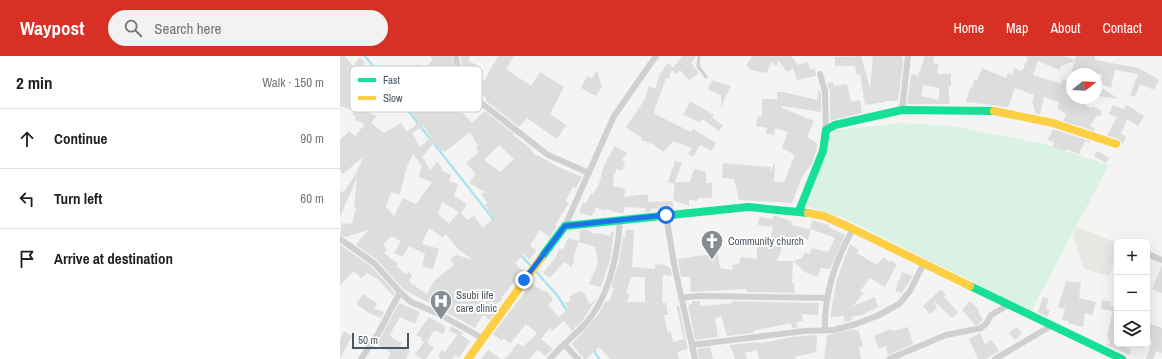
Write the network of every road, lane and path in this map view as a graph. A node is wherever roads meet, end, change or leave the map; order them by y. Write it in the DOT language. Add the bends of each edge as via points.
graph roads {
  1 [pos="456,56"];
  2 [pos="656,56"];
  3 [pos="699,56"];
  4 [pos="908,56"];
  5 [pos="457,66"];
  6 [pos="820,74"];
  7 [pos="706,77"];
  8 [pos="482,104"];
  9 [pos="902,110"];
  10 [pos="826,130"];
  11 [pos="1116,144"];
  12 [pos="589,173"];
  13 [pos="799,211"];
  14 [pos="666,215"];
  15 [pos="620,220"];
  16 [pos="565,226"];
  17 [pos="853,229"];
  18 [pos="340,239"];
  19 [pos="1150,255"];
  20 [pos="1162,260"];
  21 [pos="924,263"];
  22 [pos="400,292"];
  23 [pos="682,298"];
  24 [pos="828,298"];
  25 [pos="1008,305"];
  26 [pos="1051,326"];
  27 [pos="825,330"];
  28 [pos="482,338"];
  29 [pos="564,344"];
  30 [pos="692,345"];
  31 [pos="361,359"];
  32 [pos="468,359"];
  33 [pos="550,359"];
  34 [pos="578,359"];
  35 [pos="695,359"];
  36 [pos="889,359"];
  37 [pos="995,359"];
  38 [pos="1122,359"];
  1 -- 5 [label="street"];
  2 -- 12 [label="street" via="614,116"];
  3 -- 7 [label="lane" via="698,66"];
  4 -- 9 [label="street"];
  6 -- 10 [label="street" via="825,91"];
  8 -- 12 [label="street" via="548,155"];
  9 -- 10 [label="street" via="835,125"];
  9 -- 11 [label="street" via="988,110 1009,113 1053,123"];
  10 -- 13 [label="street" via="822,151"];
  12 -- 16 [label="street"];
  13 -- 14 [label="street" via="748,207"];
  13 -- 17 [label="street" via="824,216"];
  14 -- 15 [label="street"];
  14 -- 23 [label="street"];
  15 -- 16 [label="street"];
  15 -- 29 [label="street" via="616,257 596,309 586,323"];
  16 -- 28 [label="street"];
  17 -- 21 [label="street"];
  17 -- 24 [label="street" via="840,252"];
  18 -- 22 [label="street" via="374,263"];
  19 -- 20 [label="street"];
  21 -- 25 [label="street"];
  21 -- 27 [label="street" via="905,298 890,310 846,327"];
  22 -- 28 [label="street" via="411,302"];
  22 -- 31 [label="street"];
  23 -- 24 [label="street"];
  23 -- 30 [label="street"];
  24 -- 27 [label="street" via="824,313"];
  25 -- 26 [label="street"];
  25 -- 36 [label="street" via="991,315 981,328 946,335"];
  26 -- 37 [label="street"];
  26 -- 38 [label="street"];
  27 -- 30 [label="street"];
  28 -- 32 [label="street"];
  29 -- 33 [label="street"];
  29 -- 34 [label="street"];
  30 -- 35 [label="street"];
}
